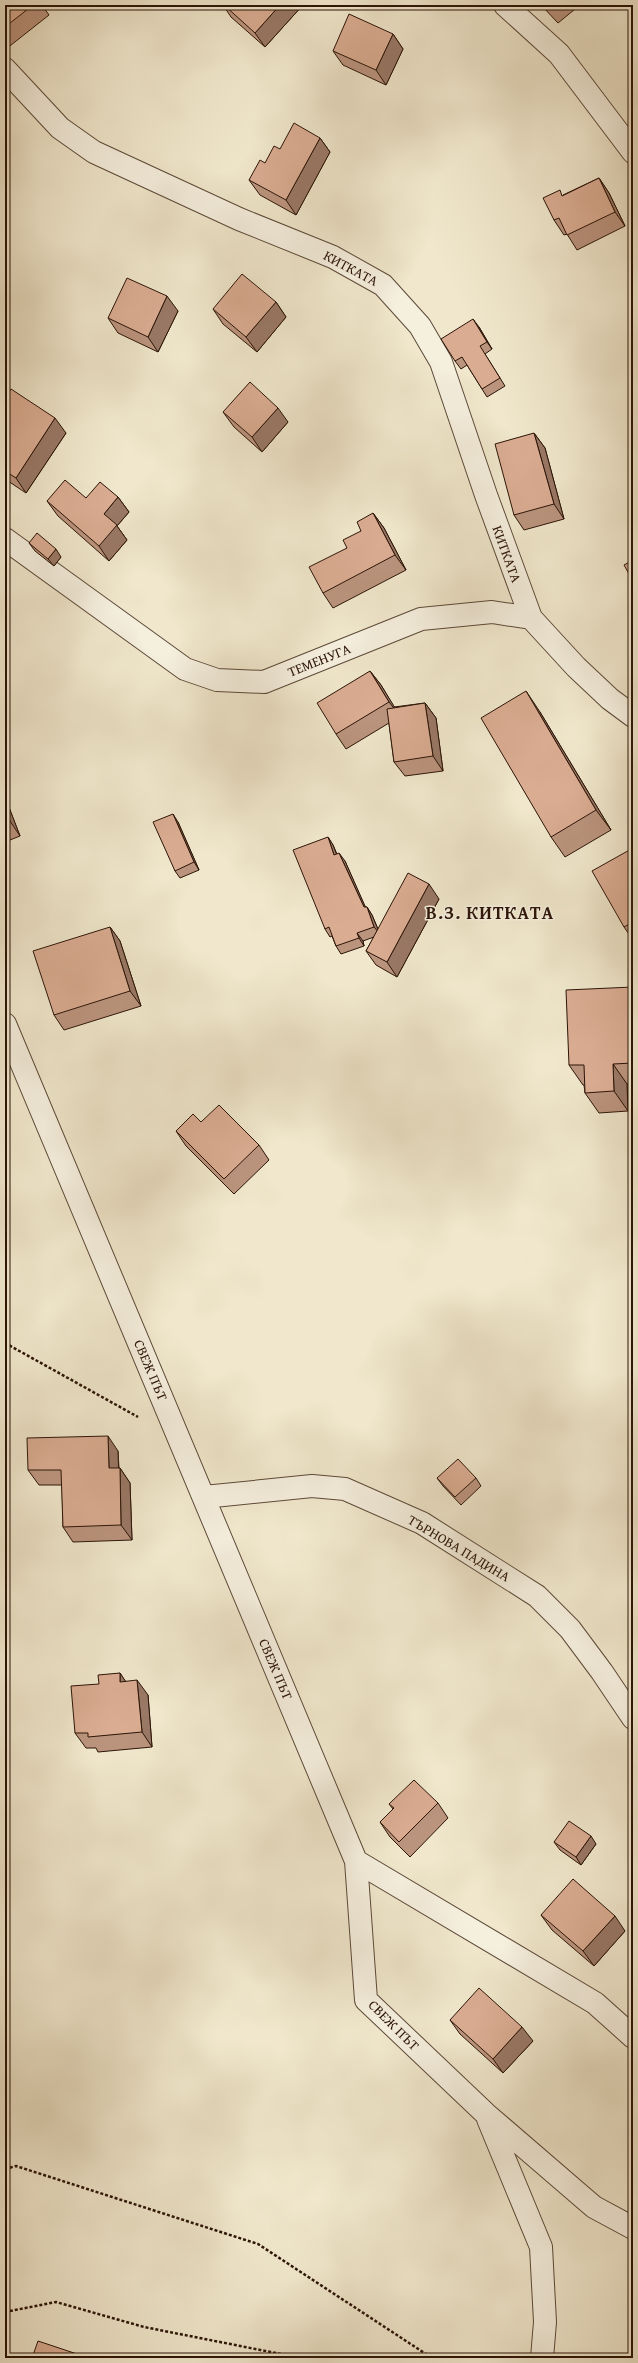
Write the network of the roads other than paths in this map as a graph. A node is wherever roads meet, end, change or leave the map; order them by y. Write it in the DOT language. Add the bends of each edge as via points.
graph roads {
  1 [pos="505,5"];
  2 [pos="5,69"];
  3 [pos="633,152"];
  4 [pos="5,539"];
  5 [pos="531,618"];
  6 [pos="633,716"];
  7 [pos="5,1024"];
  8 [pos="204,1497"];
  9 [pos="633,1718"];
  10 [pos="356,1861"];
  11 [pos="633,2037"];
  12 [pos="486,2114"];
  13 [pos="633,2228"];
  14 [pos="542,2358"];
  1 -- 3 [label="street" via="559,54"];
  2 -- 5 [label="street, КИТКАТА" via="60,128 94,152 239,219 333,257 383,285 420,326 441,362"];
  4 -- 5 [label="street, ТЕМЕНУГА" via="185,669 217,680 264,682 421,619 492,612"];
  5 -- 6 [label="street" via="576,667 610,699"];
  7 -- 8 [label="street, СВЕЖ ПЪТ"];
  8 -- 9 [label="street, ТЪРНОВА ПАДИНА" via="312,1486 345,1489 422,1523 537,1596 570,1629"];
  8 -- 10 [label="street, СВЕЖ ПЪТ"];
  10 -- 11 [label="street" via="595,2004"];
  10 -- 12 [label="street, СВЕЖ ПЪТ" via="366,2000"];
  12 -- 13 [label="street, СВЕЖ ПЪТ" via="594,2207"];
  12 -- 14 [label="street" via="541,2247 545,2322"];
}
